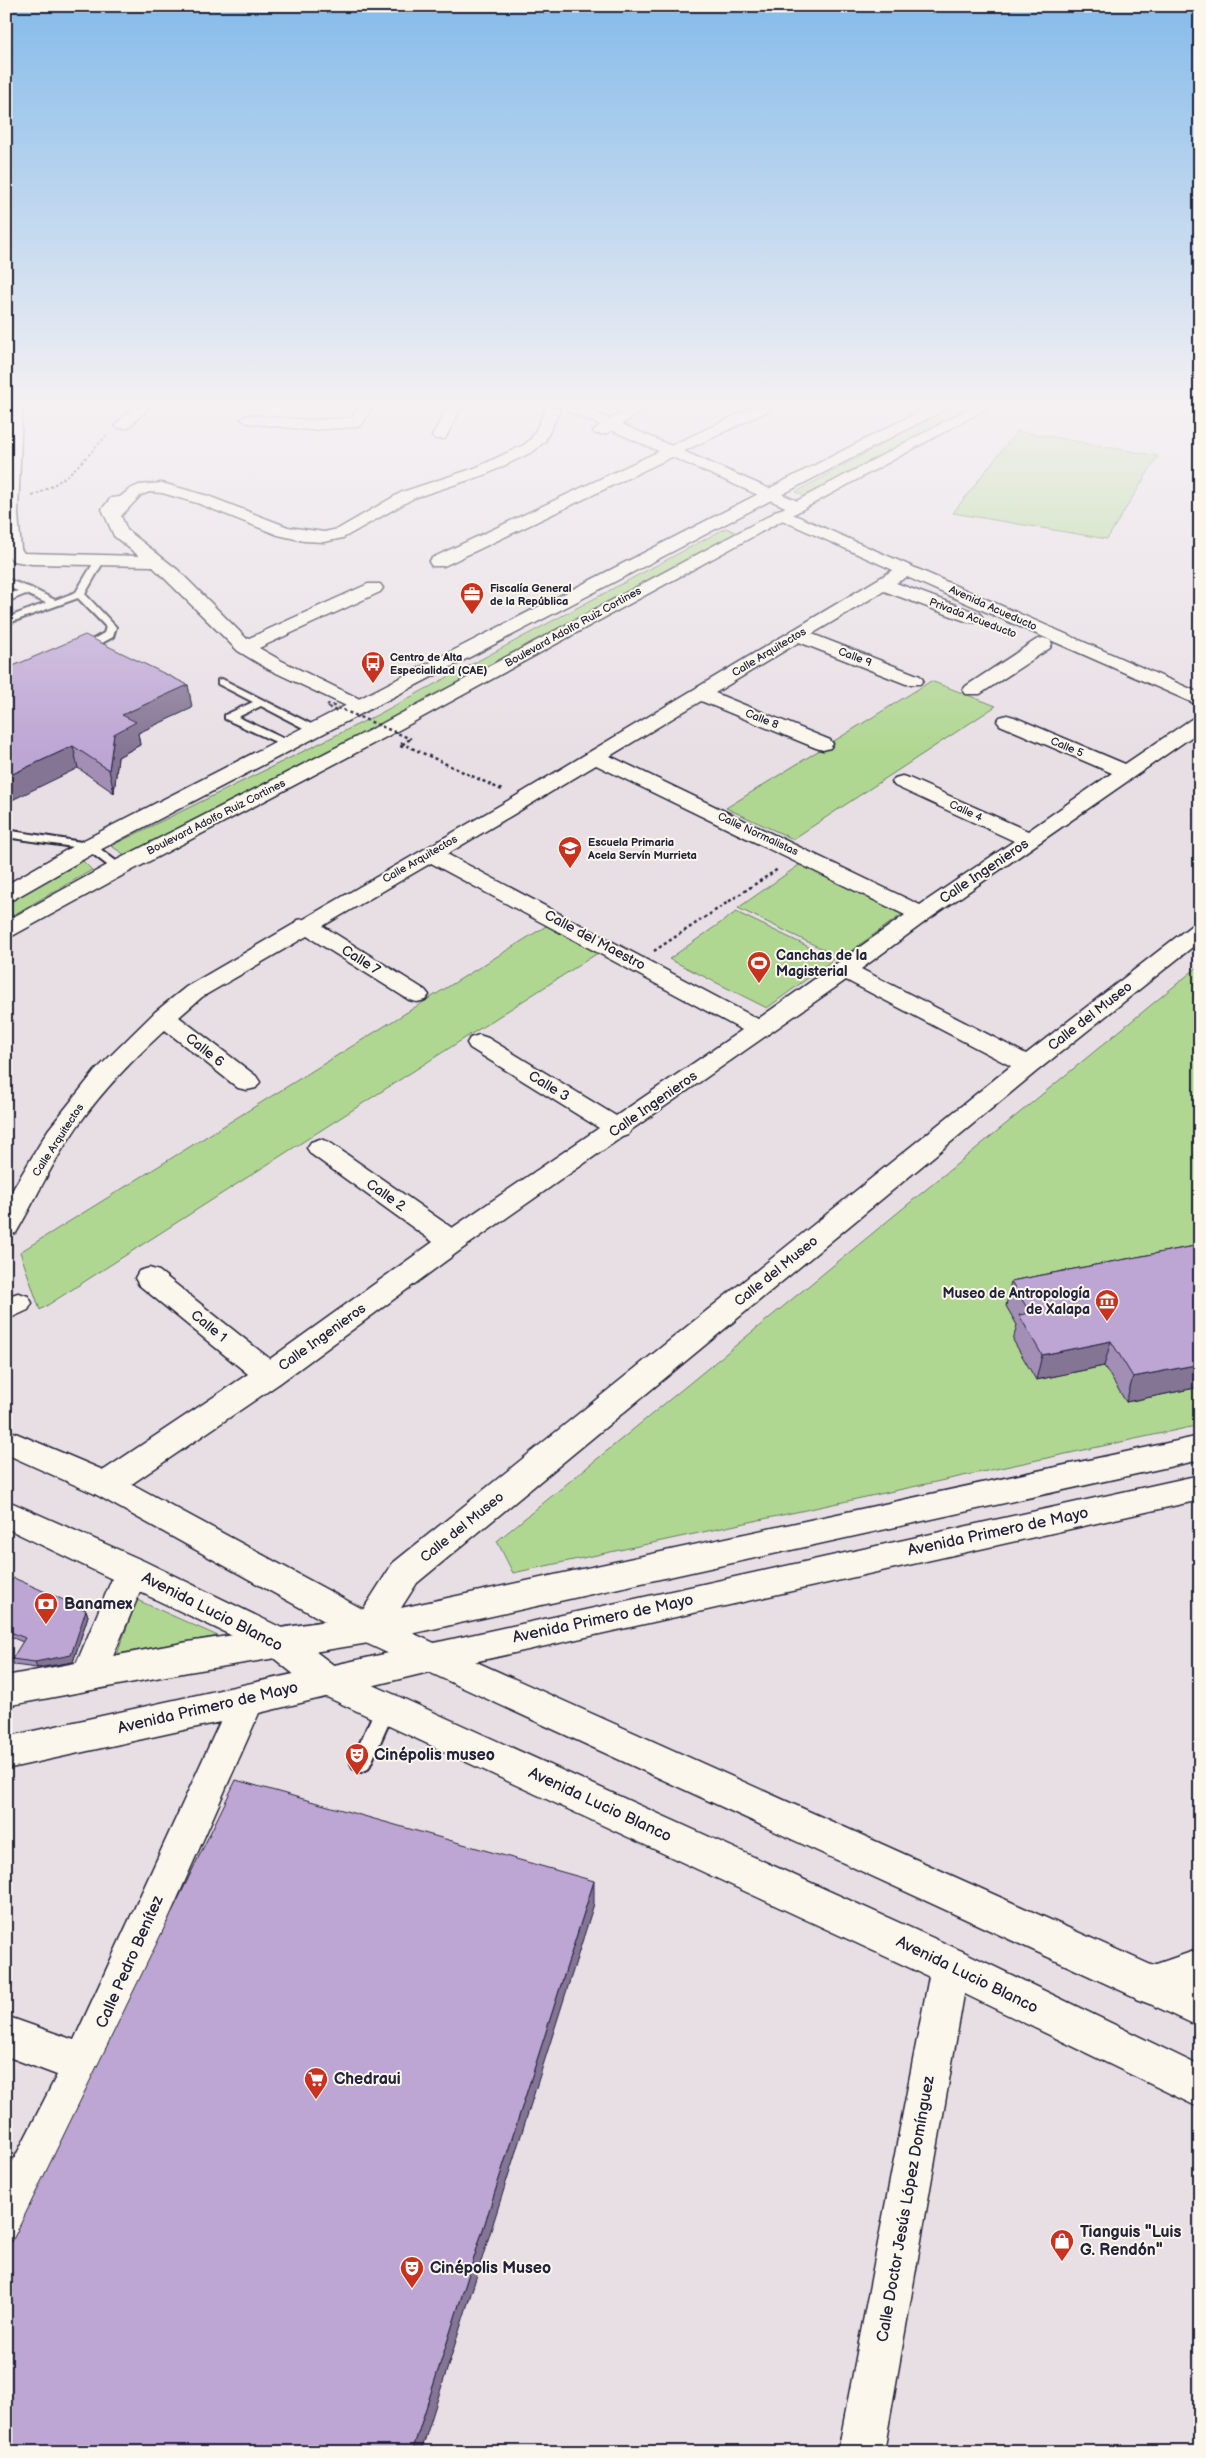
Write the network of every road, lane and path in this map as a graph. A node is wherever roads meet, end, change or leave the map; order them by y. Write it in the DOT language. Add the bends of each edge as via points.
graph roads {
  1 [pos="10,523"];
  2 [pos="115,523"];
  3 [pos="259,523"];
  4 [pos="360,523"];
  5 [pos="520,523"];
  6 [pos="715,523"];
  7 [pos="766,523"];
  8 [pos="814,523"];
  9 [pos="819,523"];
  10 [pos="13,558"];
  11 [pos="100,559"];
  12 [pos="154,561"];
  13 [pos="438,562"];
  14 [pos="906,570"];
  15 [pos="6,582"];
  16 [pos="882,584"];
  17 [pos="374,588"];
  18 [pos="28,590"];
  19 [pos="80,594"];
  20 [pos="6,599"];
  21 [pos="54,603"];
  22 [pos="6,621"];
  23 [pos="796,635"];
  24 [pos="246,647"];
  25 [pos="73,654"];
  26 [pos="913,680"];
  27 [pos="222,682"];
  28 [pos="1200,683"];
  29 [pos="973,690"];
  30 [pos="700,694"];
  31 [pos="1200,700"];
  32 [pos="261,702"];
  33 [pos="359,706"];
  34 [pos="336,711"];
  35 [pos="1007,721"];
  36 [pos="1200,722"];
  37 [pos="314,730"];
  38 [pos="379,733"];
  39 [pos="287,744"];
  40 [pos="823,744"];
  41 [pos="408,747"];
  42 [pos="595,756"];
  43 [pos="1126,772"];
  44 [pos="902,782"];
  45 [pos="523,800"];
  46 [pos="6,833"];
  47 [pos="1030,840"];
  48 [pos="90,846"];
  49 [pos="429,853"];
  50 [pos="800,854"];
  51 [pos="119,868"];
  52 [pos="6,894"];
  53 [pos="921,914"];
  54 [pos="305,925"];
  55 [pos="6,930"];
  56 [pos="1200,930"];
  57 [pos="637,962"];
  58 [pos="845,970"];
  59 [pos="417,995"];
  60 [pos="164,1018"];
  61 [pos="759,1029"];
  62 [pos="479,1043"];
  63 [pos="1028,1065"];
  64 [pos="247,1082"];
  65 [pos="619,1129"];
  66 [pos="320,1148"];
  67 [pos="6,1226"];
  68 [pos="452,1242"];
  69 [pos="149,1278"];
  70 [pos="269,1374"];
  71 [pos="6,1441"];
  72 [pos="1200,1448"];
  73 [pos="106,1485"];
  74 [pos="1200,1488"];
  75 [pos="6,1513"];
  76 [pos="132,1571"];
  77 [pos="369,1629"];
  78 [pos="278,1642"];
  79 [pos="429,1657"];
  80 [pos="90,1674"];
  81 [pos="328,1681"];
  82 [pos="6,1691"];
  83 [pos="247,1701"];
  84 [pos="386,1707"];
  85 [pos="6,1753"];
  86 [pos="361,1763"];
  87 [pos="950,1966"];
  88 [pos="1200,1968"];
  89 [pos="1150,1985"];
  90 [pos="1200,2007"];
  91 [pos="6,2036"];
  92 [pos="84,2064"];
  93 [pos="1200,2088"];
  94 [pos="6,2221"];
  95 [pos="862,2452"];
  1 -- 10 [label="street"];
  2 -- 12 [label="street" via="120,532"];
  3 -- 4 [label="street" via="281,532 324,537 343,533"];
  5 -- 13 [label="street"];
  6 -- 33 [label="street, Boulevard Adolfo Ruiz Cortines"];
  7 -- 38 [label="street, Boulevard Adolfo Ruiz Cortines"];
  8 -- 14 [label="street, Avenida Acueducto"];
  9 -- 28 [label="street, Avenida Acueducto"];
  10 -- 11 [label="street"];
  11 -- 12 [label="street"];
  11 -- 19 [label="lane"];
  12 -- 24 [label="street" via="172,574"];
  14 -- 16 [label="street, Calle Arquitectos"];
  14 -- 31 [label="street, Avenida Acueducto"];
  15 -- 18 [label="lane"];
  16 -- 23 [label="street, Calle Arquitectos"];
  16 -- 29 [label="street, Privada Acueducto" via="1043,644"];
  17 -- 24 [label="street"];
  18 -- 20 [label="lane"];
  18 -- 21 [label="lane"];
  19 -- 21 [label="lane"];
  19 -- 25 [label="lane" via="111,627 109,635"];
  21 -- 22 [label="lane"];
  23 -- 26 [label="street, Calle 9"];
  23 -- 30 [label="street, Calle Arquitectos"];
  24 -- 33 [label="street" via="275,665"];
  27 -- 32 [label="lane"];
  30 -- 40 [label="street, Calle 8"];
  30 -- 42 [label="street, Calle Arquitectos"];
  32 -- 37 [label="lane"];
  32 -- 39 [label="lane" via="228,718"];
  33 -- 37 [label="street, Boulevard Adolfo Ruiz Cortines"];
  34 -- 41 [label="path, bridge" via="326,706 329,704 411,739 400,746"];
  35 -- 43 [label="street, Calle 5"];
  36 -- 43 [label="street, Calle Ingenieros"];
  37 -- 39 [label="street, Boulevard Adolfo Ruiz Cortines"];
  38 -- 41 [label="path"];
  38 -- 51 [label="street, Boulevard Adolfo Ruiz Cortines"];
  39 -- 48 [label="street, Boulevard Adolfo Ruiz Cortines"];
  41 -- 45 [label="path"];
  42 -- 45 [label="street, Calle Arquitectos"];
  42 -- 50 [label="street, Calle Normalistas"];
  43 -- 47 [label="street, Calle Ingenieros"];
  44 -- 47 [label="street, Calle 4"];
  45 -- 49 [label="street, Calle Arquitectos"];
  46 -- 48 [label="lane"];
  47 -- 53 [label="street, Calle Ingenieros"];
  48 -- 51 [label="lane"];
  48 -- 52 [label="street, Boulevard Adolfo Ruiz Cortines"];
  49 -- 54 [label="street, Calle Arquitectos"];
  49 -- 57 [label="street, Calle del Maestro"];
  50 -- 53 [label="street, Calle Normalistas"];
  50 -- 57 [label="path"];
  51 -- 55 [label="street, Boulevard Adolfo Ruiz Cortines"];
  53 -- 58 [label="street, Calle Ingenieros"];
  54 -- 59 [label="street, Calle 7"];
  54 -- 60 [label="street, Calle Arquitectos" via="194,992"];
  56 -- 63 [label="street, Calle del Museo"];
  57 -- 61 [label="street, Calle del Maestro"];
  58 -- 61 [label="street, Calle Ingenieros"];
  58 -- 63 [label="street"];
  60 -- 64 [label="street, Calle 6"];
  60 -- 67 [label="street, Calle Arquitectos" via="77,1108"];
  61 -- 65 [label="street, Calle Ingenieros"];
  62 -- 65 [label="street, Calle 3"];
  63 -- 77 [label="street, Calle del Museo" via="405,1574"];
  65 -- 68 [label="street, Calle Ingenieros"];
  66 -- 68 [label="street, Calle 2"];
  68 -- 70 [label="street, Calle Ingenieros"];
  69 -- 70 [label="street, Calle 1"];
  70 -- 73 [label="street, Calle Ingenieros"];
  71 -- 73 [label="street"];
  72 -- 77 [label="street"];
  73 -- 77 [label="street"];
  74 -- 79 [label="street, Avenida Primero de Mayo"];
  75 -- 76 [label="street, Avenida Lucio Blanco"];
  76 -- 78 [label="street, Avenida Lucio Blanco"];
  76 -- 80 [label="street"];
  77 -- 78 [label="street"];
  77 -- 79 [label="street"];
  78 -- 80 [label="street"];
  78 -- 81 [label="street, Avenida Lucio Blanco"];
  79 -- 81 [label="street, Avenida Primero de Mayo"];
  79 -- 89 [label="street"];
  80 -- 82 [label="street"];
  81 -- 83 [label="street, Avenida Primero de Mayo"];
  81 -- 84 [label="street, Avenida Lucio Blanco"];
  83 -- 85 [label="street, Avenida Primero de Mayo"];
  83 -- 92 [label="street, Calle Pedro Benítez"];
  84 -- 86 [label="lane"];
  84 -- 87 [label="street, Avenida Lucio Blanco"];
  87 -- 93 [label="street, Avenida Lucio Blanco"];
  87 -- 95 [label="street, Calle Doctor Jesús López Domínguez"];
  88 -- 89 [label="street"];
  89 -- 90 [label="street"];
  91 -- 92 [label="street"];
  92 -- 94 [label="street, Calle Pedro Benítez"];
}
